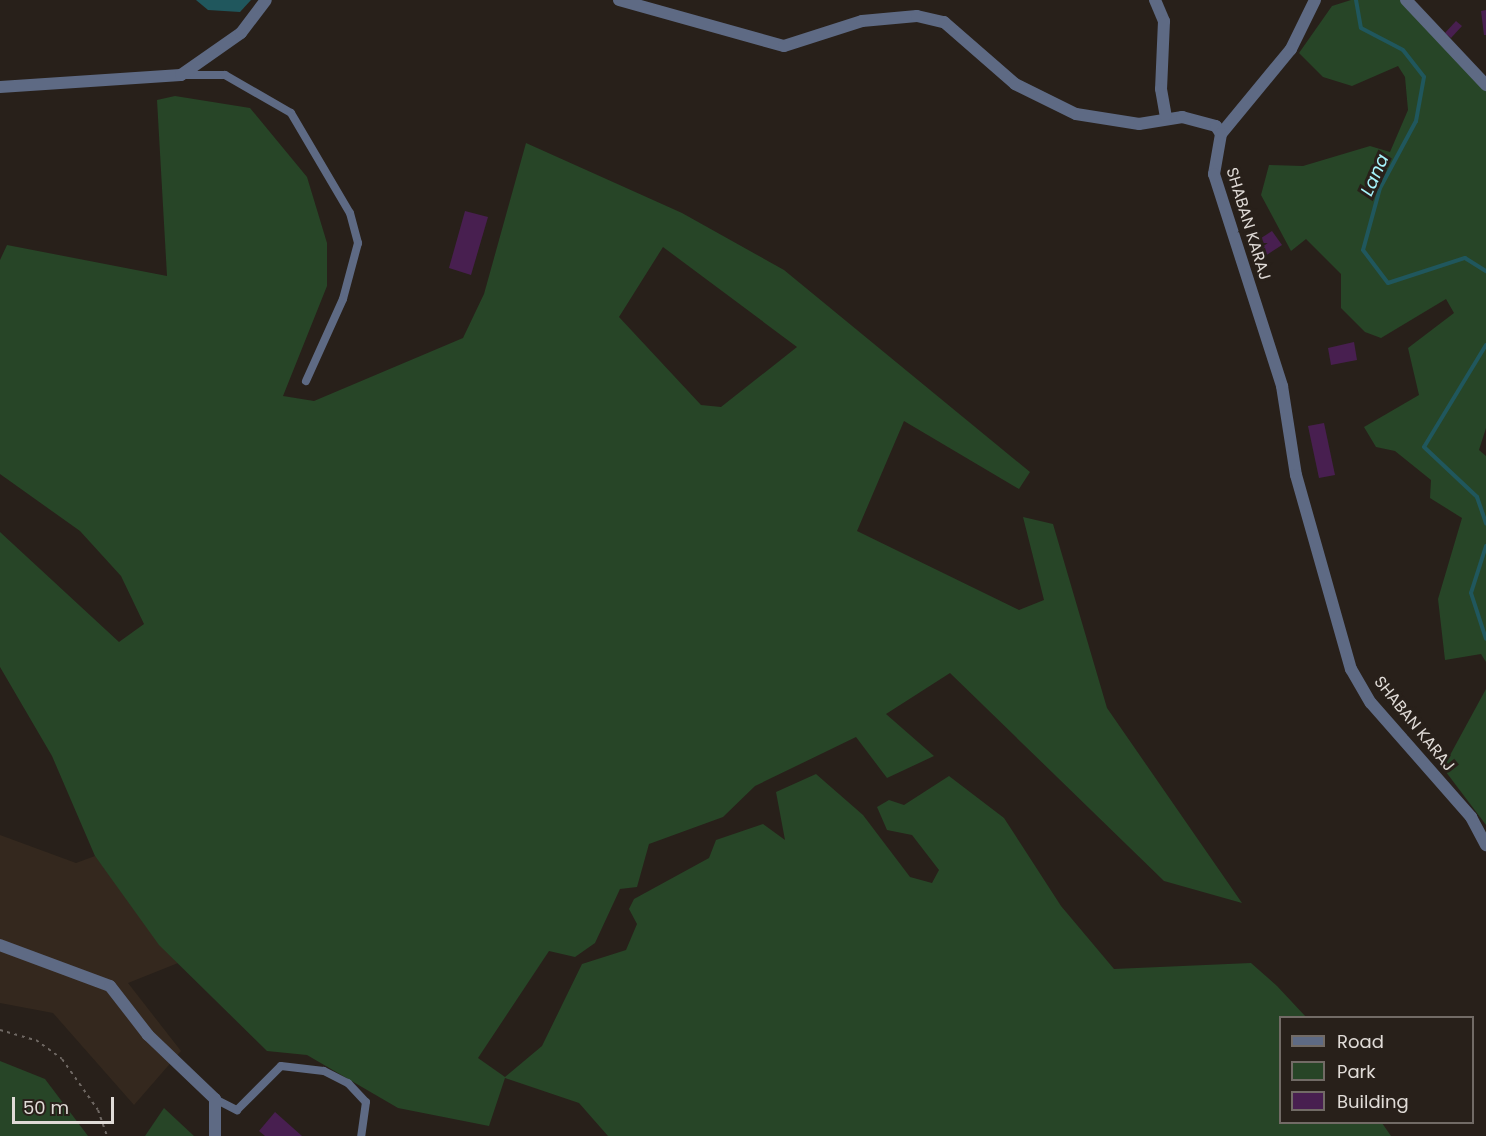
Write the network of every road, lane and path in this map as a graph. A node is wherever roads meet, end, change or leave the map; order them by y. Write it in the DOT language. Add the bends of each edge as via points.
graph roads {
  1 [pos="266,0"];
  2 [pos="619,0"];
  3 [pos="1155,0"];
  4 [pos="1315,0"];
  5 [pos="1406,0"];
  6 [pos="634,2"];
  7 [pos="181,75"];
  8 [pos="1486,85"];
  9 [pos="0,87"];
  10 [pos="1166,116"];
  11 [pos="1221,134"];
  12 [pos="306,381"];
  13 [pos="1486,845"];
  14 [pos="0,945"];
  15 [pos="0,1030"];
  16 [pos="215,1099"];
  17 [pos="107,1136"];
  18 [pos="215,1136"];
  19 [pos="361,1136"];
  1 -- 7 [label="street" via="241,33"];
  2 -- 6 [label="street"];
  3 -- 10 [label="street" via="1164,21 1161,89"];
  4 -- 11 [label="street" via="1291,49"];
  5 -- 8 [label="street"];
  6 -- 10 [label="street" via="784,46 862,21 917,16 944,22 1045,102 1108,123 1139,124"];
  7 -- 9 [label="street"];
  7 -- 12 [label="lane" via="225,75 291,113 350,213 358,243 343,299"];
  10 -- 11 [label="street" via="1205,121"];
  11 -- 13 [label="street, SHABAN KARAJ" via="1214,174 1282,386 1296,475 1351,669 1371,702 1471,817"];
  14 -- 16 [label="street" via="110,986 148,1035"];
  15 -- 17 [label="path" via="36,1040 62,1059 98,1110"];
  16 -- 18 [label="street"];
  16 -- 19 [label="lane" via="237,1110 281,1066 324,1071 348,1083 366,1102"];
}
